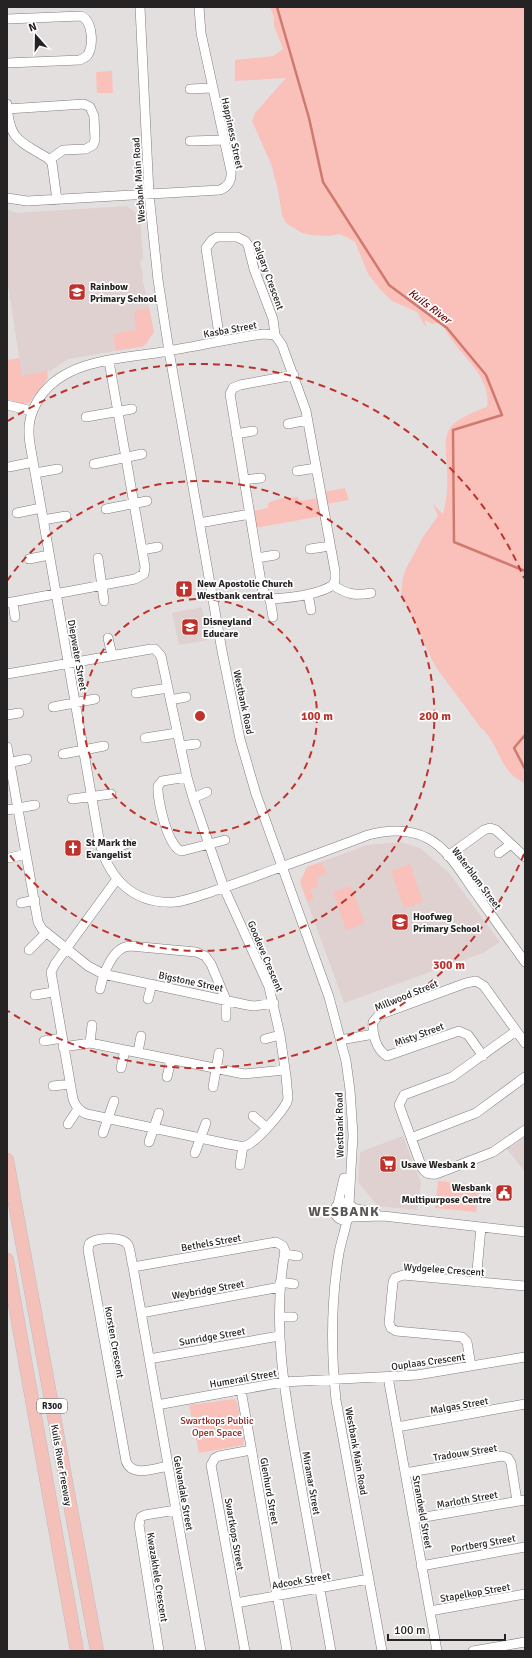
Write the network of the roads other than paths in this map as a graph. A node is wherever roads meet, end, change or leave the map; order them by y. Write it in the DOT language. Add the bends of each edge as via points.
graph roads {
  1 [pos="140,7"];
  2 [pos="199,7"];
  3 [pos="7,19"];
  4 [pos="7,63"];
  5 [pos="212,88"];
  6 [pos="190,89"];
  7 [pos="7,104"];
  8 [pos="7,109"];
  9 [pos="224,140"];
  10 [pos="190,141"];
  11 [pos="49,160"];
  12 [pos="149,194"];
  13 [pos="7,198"];
  14 [pos="57,200"];
  15 [pos="275,335"];
  16 [pos="220,341"];
  17 [pos="169,351"];
  18 [pos="109,361"];
  19 [pos="294,375"];
  20 [pos="7,404"];
  21 [pos="132,409"];
  22 [pos="32,411"];
  23 [pos="118,411"];
  24 [pos="86,417"];
  25 [pos="308,420"];
  26 [pos="288,424"];
  27 [pos="253,431"];
  28 [pos="236,434"];
  29 [pos="142,454"];
  30 [pos="126,458"];
  31 [pos="33,462"];
  32 [pos="94,464"];
  33 [pos="9,467"];
  34 [pos="316,468"];
  35 [pos="58,469"];
  36 [pos="297,471"];
  37 [pos="35,473"];
  38 [pos="261,478"];
  39 [pos="244,480"];
  40 [pos="147,501"];
  41 [pos="134,504"];
  42 [pos="41,508"];
  43 [pos="106,508"];
  44 [pos="17,513"];
  45 [pos="250,514"];
  46 [pos="66,516"];
  47 [pos="43,520"];
  48 [pos="199,523"];
  49 [pos="330,546"];
  50 [pos="158,547"];
  51 [pos="310,549"];
  52 [pos="142,550"];
  53 [pos="49,555"];
  54 [pos="275,555"];
  55 [pos="29,558"];
  56 [pos="98,558"];
  57 [pos="257,558"];
  58 [pos="101,585"];
  59 [pos="333,585"];
  60 [pos="371,592"];
  61 [pos="56,594"];
  62 [pos="308,594"];
  63 [pos="270,599"];
  64 [pos="104,601"];
  65 [pos="10,602"];
  66 [pos="311,610"];
  67 [pos="15,617"];
  68 [pos="273,617"];
  69 [pos="108,638"];
  70 [pos="112,655"];
  71 [pos="68,663"];
  72 [pos="7,674"];
  73 [pos="168,688"];
  74 [pos="136,693"];
  75 [pos="186,697"];
  76 [pos="96,699"];
  77 [pos="170,700"];
  78 [pos="75,702"];
  79 [pos="53,707"];
  80 [pos="19,713"];
  81 [pos="7,715"];
  82 [pos="177,732"];
  83 [pos="145,738"];
  84 [pos="196,744"];
  85 [pos="104,746"];
  86 [pos="180,746"];
  87 [pos="7,747"];
  88 [pos="84,750"];
  89 [pos="64,754"];
  90 [pos="27,759"];
  91 [pos="8,763"];
  92 [pos="187,777"];
  93 [pos="207,792"];
  94 [pos="111,794"];
  95 [pos="92,796"];
  96 [pos="193,798"];
  97 [pos="72,799"];
  98 [pos="35,804"];
  99 [pos="18,808"];
  100 [pos="7,810"];
  101 [pos="225,840"];
  102 [pos="128,843"];
  103 [pos="511,844"];
  104 [pos="210,845"];
  105 [pos="102,853"];
  106 [pos="499,853"];
  107 [pos="26,854"];
  108 [pos="448,856"];
  109 [pos="525,857"];
  110 [pos="9,858"];
  111 [pos="282,867"];
  112 [pos="117,879"];
  113 [pos="224,888"];
  114 [pos="35,900"];
  115 [pos="21,903"];
  116 [pos="46,933"];
  117 [pos="66,949"];
  118 [pos="29,950"];
  119 [pos="525,961"];
  120 [pos="103,974"];
  121 [pos="152,984"];
  122 [pos="100,989"];
  123 [pos="53,992"];
  124 [pos="35,995"];
  125 [pos="148,999"];
  126 [pos="226,1000"];
  127 [pos="274,1003"];
  128 [pos="226,1017"];
  129 [pos="92,1025"];
  130 [pos="516,1031"];
  131 [pos="374,1034"];
  132 [pos="280,1035"];
  133 [pos="141,1036"];
  134 [pos="265,1038"];
  135 [pos="44,1041"];
  136 [pos="63,1042"];
  137 [pos="90,1043"];
  138 [pos="525,1043"];
  139 [pos="341,1044"];
  140 [pos="125,1050"];
  141 [pos="138,1052"];
  142 [pos="219,1053"];
  143 [pos="483,1056"];
  144 [pos="171,1060"];
  145 [pos="121,1068"];
  146 [pos="216,1069"];
  147 [pos="285,1070"];
  148 [pos="167,1077"];
  149 [pos="525,1077"];
  150 [pos="70,1084"];
  151 [pos="53,1086"];
  152 [pos="213,1087"];
  153 [pos="114,1100"];
  154 [pos="78,1109"];
  155 [pos="159,1113"];
  156 [pos="253,1116"];
  157 [pos="108,1118"];
  158 [pos="206,1123"];
  159 [pos="68,1124"];
  160 [pos="154,1128"];
  161 [pos="267,1128"];
  162 [pos="525,1130"];
  163 [pos="103,1134"];
  164 [pos="201,1137"];
  165 [pos="411,1138"];
  166 [pos="149,1142"];
  167 [pos="243,1146"];
  168 [pos="195,1153"];
  169 [pos="7,1160"];
  170 [pos="240,1165"];
  171 [pos="338,1204"];
  172 [pos="347,1214"];
  173 [pos="481,1227"];
  174 [pos="525,1232"];
  175 [pos="284,1254"];
  176 [pos="298,1256"];
  177 [pos="7,1260"];
  178 [pos="133,1267"];
  179 [pos="476,1282"];
  180 [pos="280,1284"];
  181 [pos="294,1284"];
  182 [pos="525,1286"];
  183 [pos="141,1312"];
  184 [pos="280,1317"];
  185 [pos="294,1317"];
  186 [pos="280,1336"];
  187 [pos="525,1357"];
  188 [pos="149,1359"];
  189 [pos="471,1366"];
  190 [pos="388,1377"];
  191 [pos="334,1380"];
  192 [pos="283,1382"];
  193 [pos="241,1390"];
  194 [pos="525,1404"];
  195 [pos="157,1405"];
  196 [pos="397,1427"];
  197 [pos="251,1450"];
  198 [pos="168,1466"];
  199 [pos="405,1473"];
  200 [pos="521,1501"];
  201 [pos="176,1510"];
  202 [pos="413,1519"];
  203 [pos="525,1547"];
  204 [pos="421,1566"];
  205 [pos="369,1579"];
  206 [pos="320,1588"];
  207 [pos="525,1594"];
  208 [pos="277,1595"];
  209 [pos="236,1603"];
  210 [pos="430,1611"];
  211 [pos="525,1642"];
  212 [pos="77,1651"];
  213 [pos="97,1651"];
  214 [pos="159,1651"];
  215 [pos="201,1651"];
  216 [pos="244,1651"];
  217 [pos="287,1651"];
  218 [pos="331,1651"];
  219 [pos="382,1651"];
  220 [pos="436,1651"];
  221 [pos="473,1651"];
  1 -- 12 [label="street, Wesbank Main Road"];
  2 -- 5 [label="street, Happiness Street" via="201,33"];
  3 -- 4 [label="street" via="81,16 89,23 91,46 87,56 80,60"];
  5 -- 6 [label="street"];
  5 -- 9 [label="street, Happiness Street"];
  7 -- 8 [label="street"];
  8 -- 11 [label="street" via="10,126 16,138"];
  8 -- 11 [label="street" via="84,104 90,107 94,116 93,145 86,149 63,150"];
  9 -- 10 [label="street"];
  9 -- 12 [label="street, Happiness Street" via="232,174 226,186 220,190"];
  11 -- 14 [label="street" via="54,174"];
  12 -- 14 [label="street, Happiness Street"];
  12 -- 17 [label="street, Wesbank Main Road" via="156,265"];
  13 -- 14 [label="street, Happiness Street" via="27,201"];
  15 -- 16 [label="street, Kasba Street" via="264,334"];
  15 -- 16 [label="street, Calgary Crescent" via="273,319 247,243 238,237 217,237 206,248"];
  15 -- 19 [label="street" via="282,345"];
  16 -- 17 [label="street, Kasba Street"];
  17 -- 18 [label="street, Diepwater Street"];
  17 -- 48 [label="street, Westbank Road"];
  18 -- 22 [label="street, Diepwater Street" via="79,368 63,375 44,392"];
  18 -- 23 [label="street"];
  19 -- 25 [label="street"];
  19 -- 28 [label="street" via="233,388 230,396"];
  20 -- 22 [label="street"];
  21 -- 23 [label="street"];
  22 -- 31 [label="street, Diepwater Street" via="29,435"];
  23 -- 24 [label="street"];
  23 -- 30 [label="street"];
  25 -- 26 [label="street"];
  25 -- 34 [label="street"];
  27 -- 28 [label="street"];
  28 -- 39 [label="street"];
  29 -- 30 [label="street"];
  30 -- 32 [label="street"];
  30 -- 41 [label="street"];
  31 -- 33 [label="street"];
  31 -- 37 [label="street, Diepwater Street"];
  34 -- 36 [label="street"];
  34 -- 49 [label="street"];
  35 -- 37 [label="street"];
  37 -- 42 [label="street, Diepwater Street"];
  38 -- 39 [label="street"];
  39 -- 45 [label="street"];
  40 -- 41 [label="street"];
  41 -- 43 [label="street"];
  41 -- 52 [label="street"];
  42 -- 44 [label="street"];
  42 -- 47 [label="street, Diepwater Street"];
  45 -- 48 [label="street"];
  45 -- 57 [label="street"];
  46 -- 47 [label="street"];
  47 -- 53 [label="street, Diepwater Street"];
  48 -- 111 [label="street, Westbank Road" via="240,739"];
  49 -- 51 [label="street"];
  49 -- 59 [label="street" via="335,576"];
  50 -- 52 [label="street"];
  52 -- 58 [label="street" via="145,567 141,576"];
  53 -- 55 [label="street"];
  53 -- 61 [label="street, Diepwater Street"];
  54 -- 57 [label="street"];
  56 -- 58 [label="street"];
  57 -- 63 [label="street" via="262,588"];
  58 -- 61 [label="street"];
  58 -- 64 [label="street"];
  59 -- 60 [label="street" via="346,593 359,595"];
  59 -- 62 [label="street"];
  61 -- 65 [label="street"];
  61 -- 71 [label="street, Diepwater Street"];
  62 -- 63 [label="street"];
  62 -- 66 [label="street"];
  63 -- 68 [label="street"];
  65 -- 67 [label="street"];
  69 -- 70 [label="street"];
  70 -- 71 [label="street"];
  70 -- 73 [label="street, Goodeve Crescent" via="155,649 163,660"];
  71 -- 72 [label="street"];
  71 -- 78 [label="street, Diepwater Street"];
  73 -- 74 [label="street"];
  73 -- 77 [label="street, Goodeve Crescent"];
  75 -- 77 [label="street"];
  76 -- 78 [label="street"];
  77 -- 82 [label="street, Goodeve Crescent"];
  78 -- 79 [label="street"];
  78 -- 88 [label="street, Diepwater Street"];
  80 -- 81 [label="street"];
  82 -- 83 [label="street"];
  82 -- 86 [label="street, Goodeve Crescent"];
  84 -- 86 [label="street"];
  85 -- 88 [label="street"];
  86 -- 92 [label="street, Goodeve Crescent"];
  87 -- 91 [label="street"];
  88 -- 89 [label="street"];
  88 -- 95 [label="street, Diepwater Street"];
  90 -- 91 [label="street"];
  91 -- 99 [label="street"];
  92 -- 96 [label="street, Goodeve Crescent"];
  92 -- 104 [label="street" via="162,781 158,786 163,819 178,850"];
  93 -- 96 [label="street"];
  94 -- 95 [label="street"];
  95 -- 97 [label="street"];
  95 -- 105 [label="street, Diepwater Street"];
  96 -- 104 [label="street, Goodeve Crescent"];
  98 -- 99 [label="street"];
  99 -- 100 [label="street"];
  99 -- 107 [label="street"];
  101 -- 104 [label="street"];
  102 -- 105 [label="street"];
  103 -- 106 [label="street"];
  103 -- 108 [label="street" via="496,830 488,828"];
  103 -- 109 [label="street"];
  104 -- 113 [label="street, Goodeve Crescent"];
  105 -- 112 [label="street, Diepwater Street"];
  107 -- 110 [label="street"];
  107 -- 114 [label="street"];
  108 -- 111 [label="street, Waterblom Street" via="423,836 391,830 368,835"];
  108 -- 119 [label="street, Waterblom Street"];
  111 -- 113 [label="street, Diepwater Street"];
  111 -- 139 [label="street, Westbank Road" via="329,997"];
  112 -- 113 [label="street, Diepwater Street" via="134,893 162,902 183,901"];
  112 -- 117 [label="street"];
  113 -- 127 [label="street, Goodeve Crescent" via="266,978"];
  114 -- 115 [label="street"];
  114 -- 116 [label="street" via="39,925"];
  116 -- 117 [label="street, Bigstone Street"];
  116 -- 118 [label="street"];
  117 -- 120 [label="street, Bigstone Street"];
  117 -- 123 [label="street" via="51,972"];
  120 -- 121 [label="street, Bigstone Street"];
  120 -- 122 [label="street"];
  120 -- 126 [label="street" via="116,953 126,946 196,952 208,959"];
  121 -- 125 [label="street, Bigstone Street"];
  121 -- 126 [label="street, Bigstone Street"];
  123 -- 124 [label="street"];
  123 -- 136 [label="street"];
  126 -- 127 [label="street, Bigstone Street" via="254,1006"];
  126 -- 128 [label="street, Bigstone Street"];
  127 -- 132 [label="street, Goodeve Crescent"];
  129 -- 137 [label="street"];
  130 -- 131 [label="street, Millwood Street" via="484,986 476,981 376,1017 372,1024"];
  130 -- 138 [label="street, Millwood Street"];
  130 -- 143 [label="street"];
  131 -- 139 [label="street"];
  131 -- 143 [label="street, Misty Street" via="380,1051 389,1056 455,1032 462,1032 468,1035"];
  132 -- 134 [label="street"];
  132 -- 147 [label="street, Goodeve Crescent"];
  133 -- 141 [label="street"];
  135 -- 136 [label="street"];
  136 -- 137 [label="street"];
  136 -- 150 [label="street"];
  137 -- 140 [label="street"];
  139 -- 171 [label="street, Westbank Road" via="347,1140 343,1191"];
  139 -- 172 [label="street, Westbank Road" via="346,1061 352,1121"];
  140 -- 141 [label="street"];
  140 -- 145 [label="street"];
  141 -- 144 [label="street"];
  142 -- 146 [label="street"];
  143 -- 165 [label="street" via="452,1077 402,1098 400,1108"];
  144 -- 146 [label="street"];
  144 -- 148 [label="street"];
  146 -- 147 [label="street" via="244,1074"];
  146 -- 152 [label="street"];
  147 -- 161 [label="street, Goodeve Crescent" via="287,1102"];
  149 -- 165 [label="street" via="476,1113"];
  150 -- 151 [label="street"];
  150 -- 154 [label="street"];
  153 -- 157 [label="street"];
  154 -- 157 [label="street" via="87,1114"];
  154 -- 159 [label="street"];
  155 -- 160 [label="street"];
  156 -- 161 [label="street"];
  157 -- 160 [label="street"];
  157 -- 163 [label="street"];
  158 -- 164 [label="street"];
  160 -- 164 [label="street"];
  160 -- 166 [label="street"];
  161 -- 167 [label="street, Goodeve Crescent" via="250,1144"];
  162 -- 165 [label="street" via="493,1152 433,1174 425,1172 422,1168"];
  164 -- 167 [label="street"];
  164 -- 168 [label="street"];
  167 -- 170 [label="street"];
  169 -- 213 [label="highway, Kuils River Freeway / R300"];
  171 -- 172 [label="street" via="345,1203"];
  171 -- 172 [label="street, Westbank Road" via="335,1212"];
  172 -- 173 [label="street"];
  172 -- 191 [label="street, Westbank Main Road" via="339,1253 332,1333"];
  173 -- 174 [label="street"];
  173 -- 179 [label="street"];
  175 -- 176 [label="street"];
  175 -- 178 [label="street, Bethels Street" via="283,1246 276,1242"];
  175 -- 180 [label="street"];
  177 -- 212 [label="highway, Kuils River Freeway / R300"];
  178 -- 183 [label="street, Gelvandale Street"];
  178 -- 198 [label="street, Korsten Crescent" via="128,1246 124,1241 97,1239 89,1244 88,1250 127,1464 138,1471"];
  179 -- 182 [label="street, Wydgelee Crescent"];
  179 -- 189 [label="street, Wydgelee Crescent" via="399,1275 393,1282 389,1319 390,1326 396,1331 462,1337 467,1342"];
  180 -- 181 [label="street"];
  180 -- 183 [label="street, Weybridge Street"];
  180 -- 184 [label="street"];
  183 -- 188 [label="street, Gelvandale Street"];
  184 -- 185 [label="street"];
  184 -- 186 [label="street"];
  186 -- 188 [label="street, Sunridge Street"];
  186 -- 192 [label="street"];
  187 -- 189 [label="street, Ouplaas Crescent"];
  188 -- 195 [label="street, Gelvandale Street"];
  189 -- 190 [label="street, Ouplaas Crescent"];
  190 -- 191 [label="street, Ouplaas Crescent"];
  190 -- 196 [label="street, Strandveld Street"];
  191 -- 192 [label="street, Humerail Street"];
  191 -- 205 [label="street, Westbank Main Road"];
  192 -- 193 [label="street, Humerail Street"];
  192 -- 206 [label="street, Miramar Street"];
  193 -- 195 [label="street, Humerail Street"];
  193 -- 197 [label="street, Glenhurd Street"];
  194 -- 196 [label="street, Malgas Street"];
  195 -- 198 [label="street, Gelvandale Street"];
  196 -- 199 [label="street, Strandveld Street"];
  197 -- 208 [label="street, Glenhurd Street"];
  197 -- 209 [label="street, Swartkops Street" via="219,1456 211,1465"];
  198 -- 201 [label="street, Gelvandale Street"];
  199 -- 200 [label="street, Tradouw Street" via="505,1457 510,1463"];
  199 -- 202 [label="street, Strandveld Street"];
  200 -- 202 [label="street, Marloth Street"];
  201 -- 214 [label="street, Kwazakhele Crescent" via="145,1515 141,1517 139,1525"];
  201 -- 215 [label="street, Gelvandale Street"];
  202 -- 204 [label="street, Strandveld Street"];
  203 -- 204 [label="street, Portberg Street"];
  204 -- 210 [label="street, Strandveld Street"];
  205 -- 206 [label="street, Adcock Street"];
  205 -- 219 [label="street, Westbank Main Road"];
  206 -- 208 [label="street, Adcock Street"];
  206 -- 218 [label="street, Miramar Street"];
  207 -- 210 [label="street, Stapelkop Street"];
  208 -- 209 [label="street, Adcock Street"];
  208 -- 217 [label="street, Glenhurd Street"];
  209 -- 216 [label="street, Swartkops Street"];
  210 -- 220 [label="street, Strandveld Street"];
  211 -- 221 [label="street"];
}
